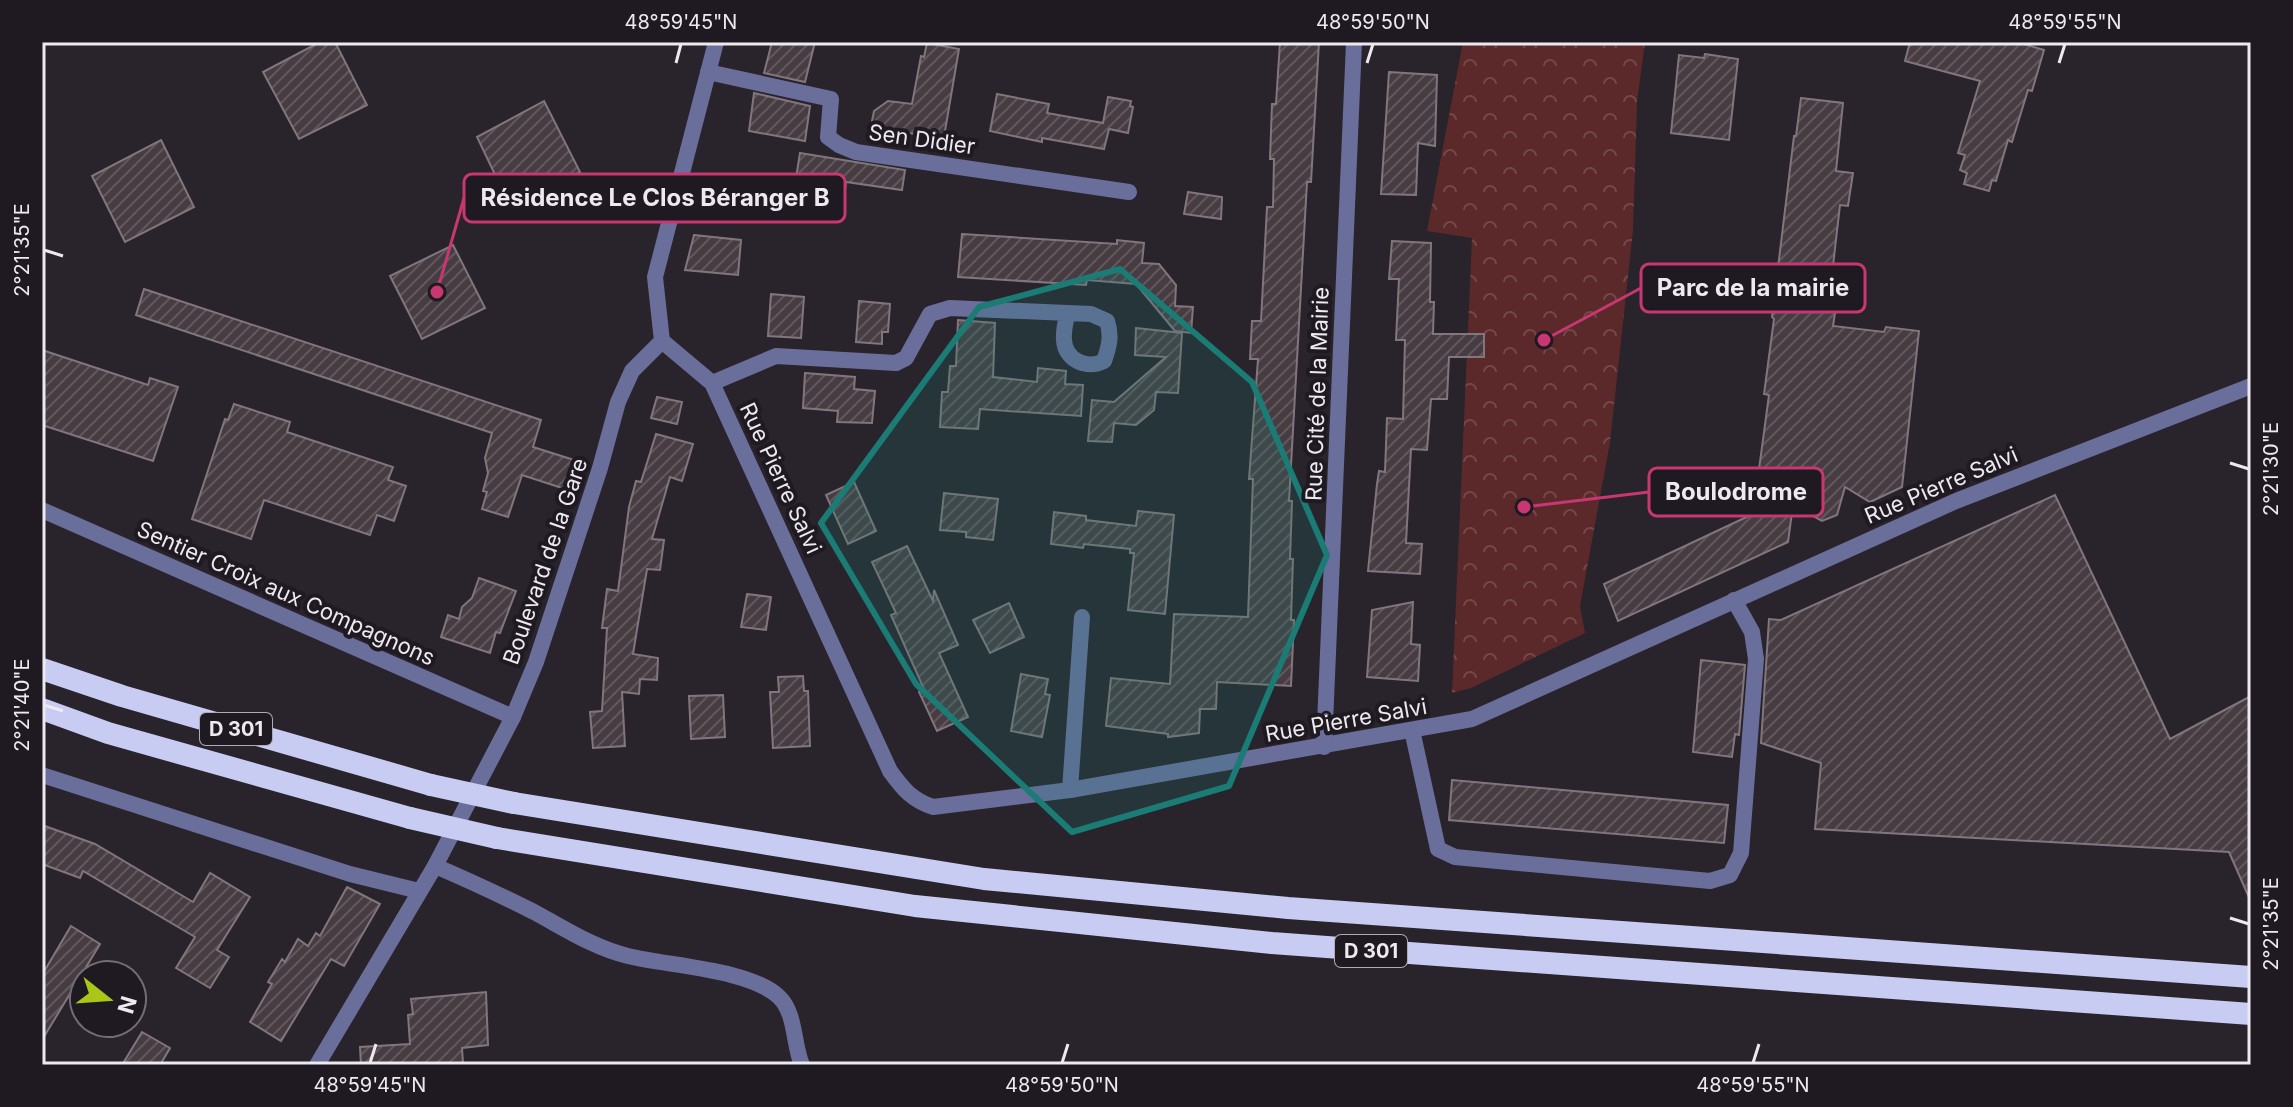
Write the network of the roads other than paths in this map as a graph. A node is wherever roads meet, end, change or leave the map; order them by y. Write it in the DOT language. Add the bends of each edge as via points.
graph roads {
  1 [pos="716,42"];
  2 [pos="1354,42"];
  3 [pos="708,72"];
  4 [pos="1129,192"];
  5 [pos="1067,313"];
  6 [pos="662,341"];
  7 [pos="712,383"];
  8 [pos="2251,386"];
  9 [pos="42,510"];
  10 [pos="1734,600"];
  11 [pos="1082,617"];
  12 [pos="42,669"];
  13 [pos="42,709"];
  14 [pos="513,717"];
  15 [pos="1412,730"];
  16 [pos="1324,747"];
  17 [pos="42,775"];
  18 [pos="1070,790"];
  19 [pos="435,866"];
  20 [pos="419,891"];
  21 [pos="2251,977"];
  22 [pos="2251,1014"];
  23 [pos="317,1065"];
  24 [pos="802,1065"];
  1 -- 3 [label="street"];
  2 -- 16 [label="street, Rue Cité de la Mairie"];
  3 -- 4 [label="street, Sen Didier" via="831,99 828,137 856,152"];
  3 -- 6 [label="street" via="655,277"];
  5 -- 7 [label="street" via="950,308 930,314 906,358 896,363 776,356"];
  6 -- 7 [label="street, Rue Pierre Salvi"];
  6 -- 14 [label="street, Boulevard de la Gare" via="632,371 618,402 536,662"];
  7 -- 18 [label="street, Rue Pierre Salvi" via="890,771 905,792 933,807"];
  8 -- 10 [label="street, Rue Pierre Salvi" via="1956,501"];
  9 -- 14 [label="street, Sentier Croix aux Compagnons"];
  10 -- 15 [label="street, Rue Pierre Salvi" via="1472,719"];
  10 -- 15 [label="street" via="1752,632 1756,659 1741,853 1730,875 1710,881 1455,857 1438,849"];
  11 -- 18 [label="street"];
  12 -- 21 [label="highway, D 301, bridge" via="431,785 514,803 999,880 1288,908"];
  13 -- 22 [label="highway, D 301, bridge" via="108,733 497,838 915,906 1272,943"];
  14 -- 19 [label="street, Boulevard de la Gare"];
  15 -- 16 [label="street, Rue Pierre Salvi"];
  16 -- 18 [label="street, Rue Pierre Salvi"];
  17 -- 20 [label="street" via="350,874"];
  19 -- 20 [label="street, Boulevard de la Gare"];
  19 -- 24 [label="street" via="625,956 767,987 782,999"];
  20 -- 23 [label="street, Boulevard de la Gare"];
}
